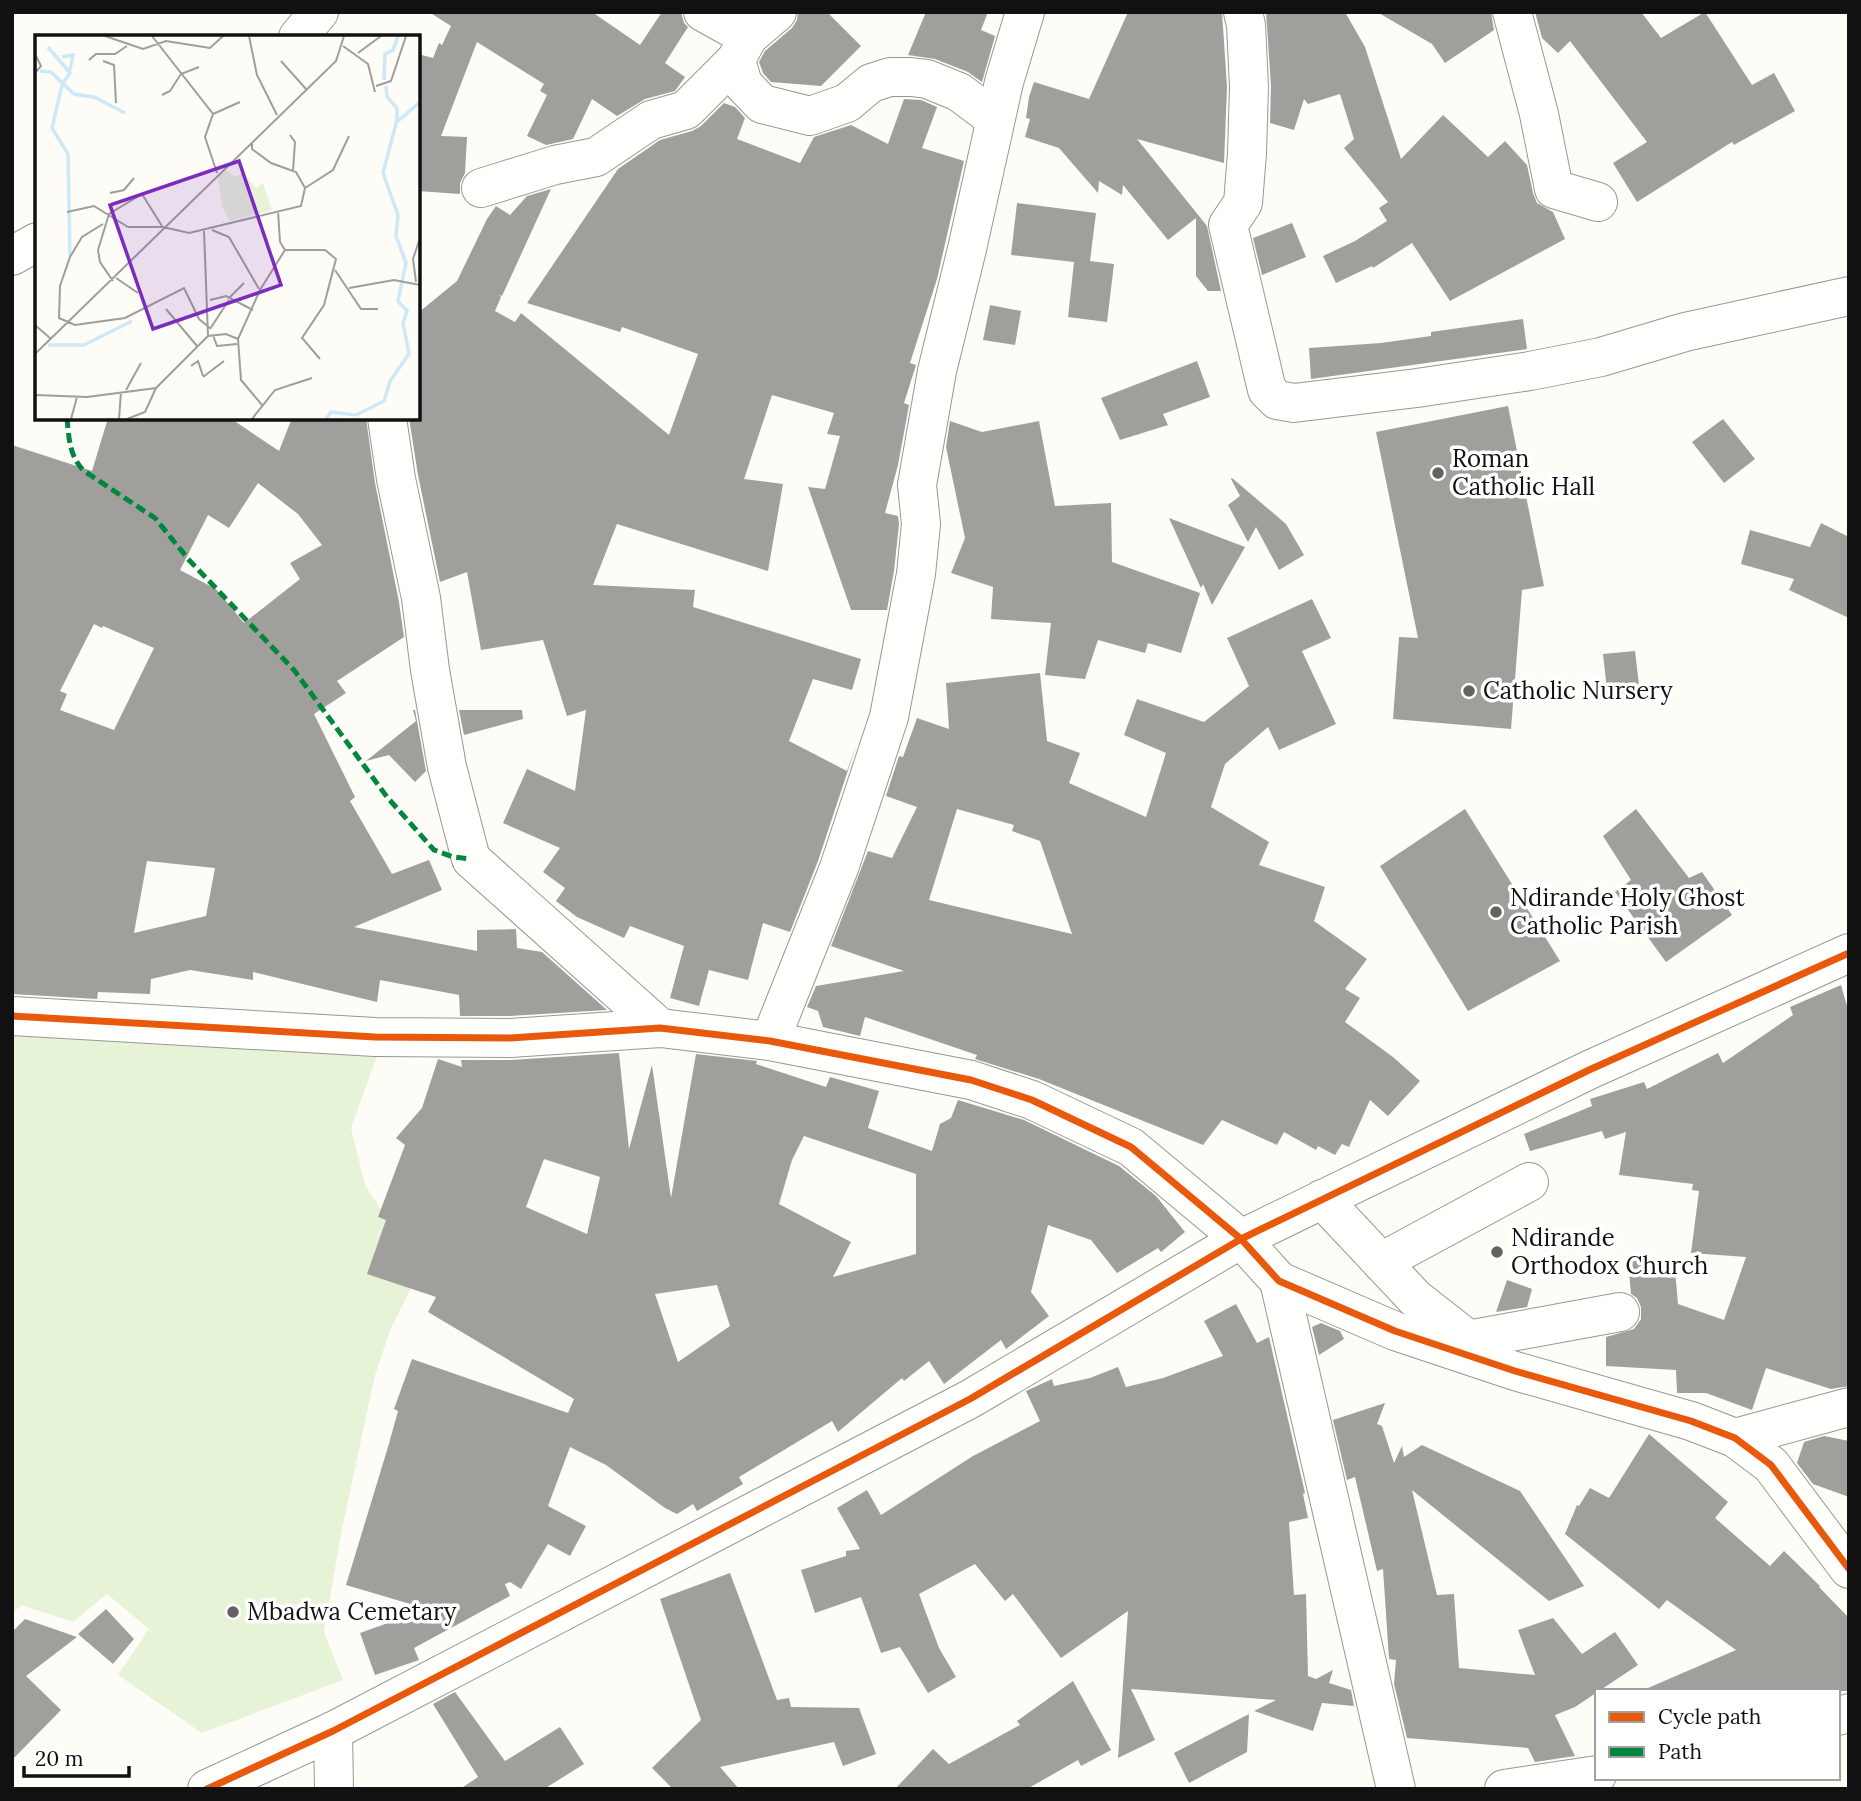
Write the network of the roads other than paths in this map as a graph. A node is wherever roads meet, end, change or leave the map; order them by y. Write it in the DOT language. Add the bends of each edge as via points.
graph roads {
  1 [pos="704,12"];
  2 [pos="777,12"];
  3 [pos="1026,12"];
  4 [pos="1243,12"];
  5 [pos="1512,12"];
  6 [pos="742,48"];
  7 [pos="995,119"];
  8 [pos="481,188"];
  9 [pos="1598,202"];
  10 [pos="35,243"];
  11 [pos="12,256"];
  12 [pos="1849,296"];
  13 [pos="387,420"];
  14 [pos="1849,953"];
  15 [pos="12,1016"];
  16 [pos="660,1028"];
  17 [pos="770,1041"];
  18 [pos="1529,1182"];
  19 [pos="1322,1199"];
  20 [pos="1241,1239"];
  21 [pos="1381,1262"];
  22 [pos="1279,1281"];
  23 [pos="1620,1312"];
  24 [pos="1849,1407"];
  25 [pos="1735,1438"];
  26 [pos="1849,1569"];
  27 [pos="333,1731"];
  28 [pos="1595,1775"];
  29 [pos="207,1789"];
  30 [pos="334,1789"];
  31 [pos="1396,1789"];
  32 [pos="1504,1789"];
  1 -- 6 [label="street"];
  2 -- 6 [label="street"];
  3 -- 7 [label="street"];
  4 -- 12 [label="street" via="1247,153 1243,203 1228,225 1267,390 1277,400 1294,403 1530,371"];
  5 -- 9 [label="street" via="1554,189"];
  6 -- 7 [label="street" via="743,85 762,104 810,116 847,103 871,83 911,76 959,92"];
  6 -- 8 [label="street" via="686,110 651,120 596,157"];
  7 -- 17 [label="street" via="937,371 917,485 921,524 916,574 889,716 839,868"];
  10 -- 11 [label="street"];
  13 -- 16 [label="street" via="447,767 471,859"];
  14 -- 19 [label="street" via="1589,1070"];
  15 -- 16 [label="street" via="375,1037 510,1038"];
  16 -- 17 [label="street"];
  17 -- 20 [label="street" via="971,1080 1032,1100 1131,1147"];
  18 -- 21 [label="street"];
  19 -- 20 [label="street"];
  19 -- 21 [label="street"];
  20 -- 22 [label="street"];
  20 -- 27 [label="street" via="970,1399"];
  21 -- 23 [label="street" via="1415,1298 1469,1339"];
  22 -- 25 [label="street" via="1395,1331"];
  22 -- 31 [label="street"];
  24 -- 25 [label="street"];
  25 -- 26 [label="street" via="1772,1465"];
  27 -- 29 [label="street"];
  27 -- 30 [label="street"];
  28 -- 32 [label="street"];
}
